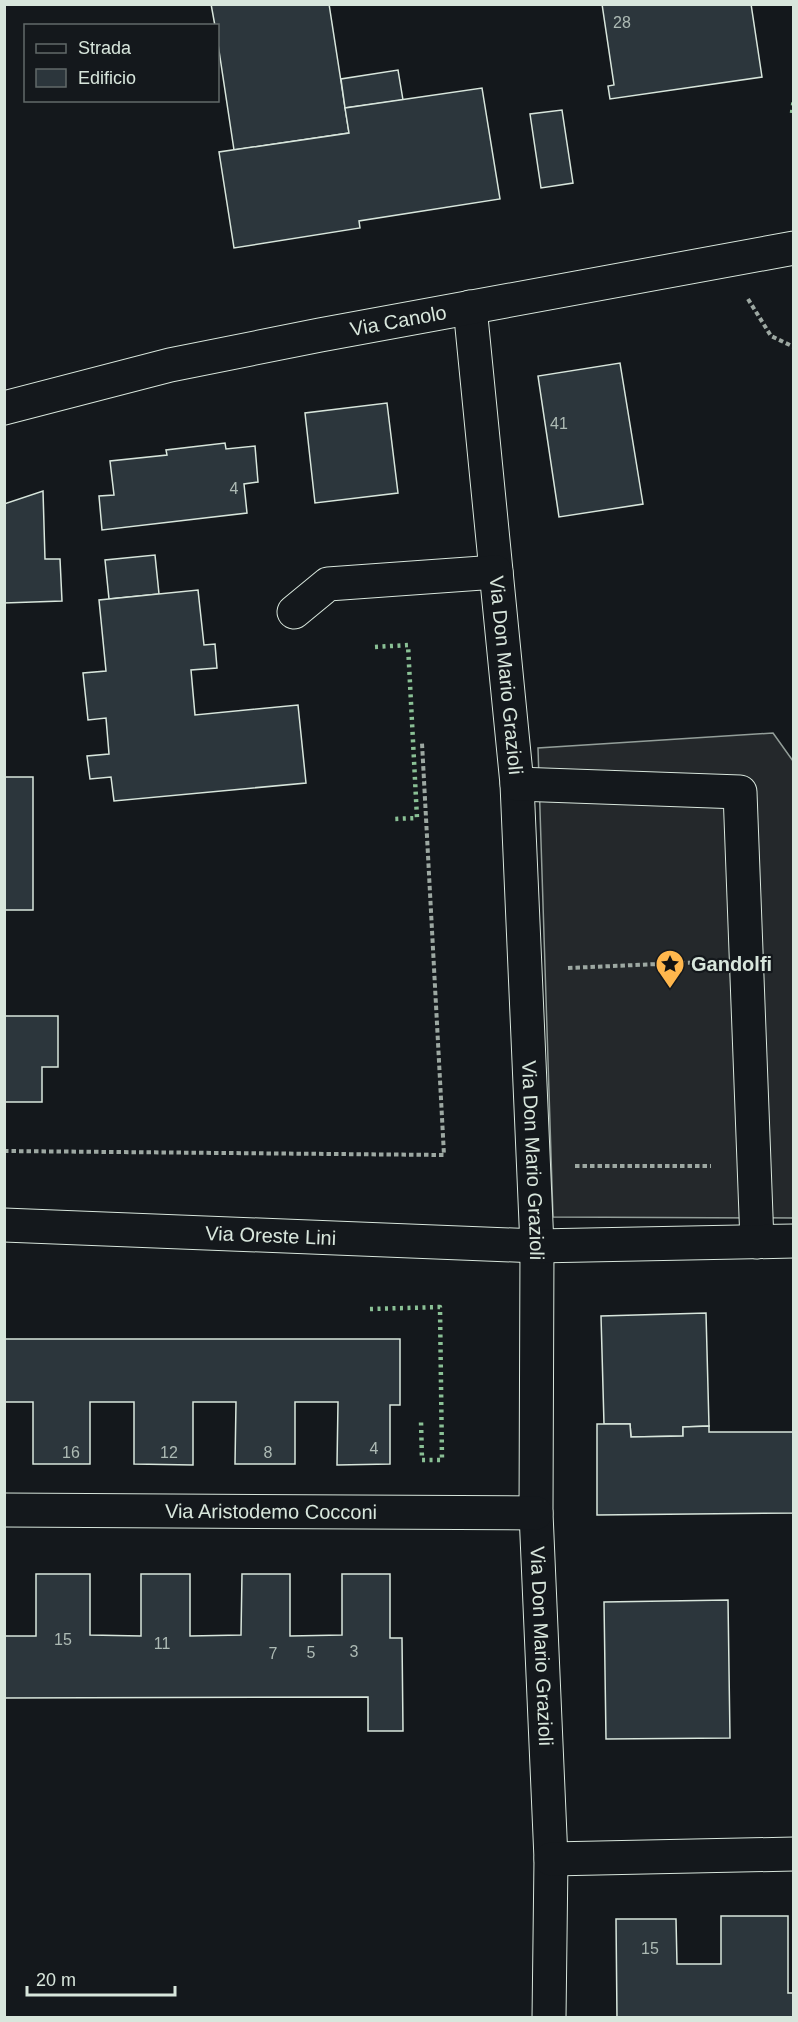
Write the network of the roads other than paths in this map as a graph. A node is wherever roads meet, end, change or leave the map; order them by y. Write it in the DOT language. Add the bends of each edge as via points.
graph roads {
  1 [pos="794,248"];
  2 [pos="470,307"];
  3 [pos="4,408"];
  4 [pos="496,572"];
  5 [pos="294,612"];
  6 [pos="517,784"];
  7 [pos="4,1225"];
  8 [pos="794,1241"];
  9 [pos="757,1242"];
  10 [pos="537,1246"];
  11 [pos="4,1509"];
  12 [pos="536,1513"];
  13 [pos="794,1854"];
  14 [pos="551,1859"];
  15 [pos="549,2018"];
  1 -- 2 [label="street, Via Canolo"];
  2 -- 3 [label="street, Via Canolo" via="170,365"];
  2 -- 4 [label="street, Via Don Mario Grazioli"];
  4 -- 5 [label="street" via="328,584"];
  4 -- 6 [label="street, Via Don Mario Grazioli"];
  6 -- 9 [label="street" via="740,792"];
  6 -- 10 [label="street, Via Don Mario Grazioli"];
  7 -- 10 [label="street, Via Oreste Lini"];
  8 -- 9 [label="street, Via Oreste Lini"];
  9 -- 10 [label="street, Via Oreste Lini"];
  10 -- 12 [label="street, Via Don Mario Grazioli"];
  11 -- 12 [label="street, Via Aristodemo Cocconi"];
  12 -- 14 [label="street, Via Don Mario Grazioli"];
  13 -- 14 [label="street"];
  14 -- 15 [label="street, Via Don Mario Grazioli"];
}
